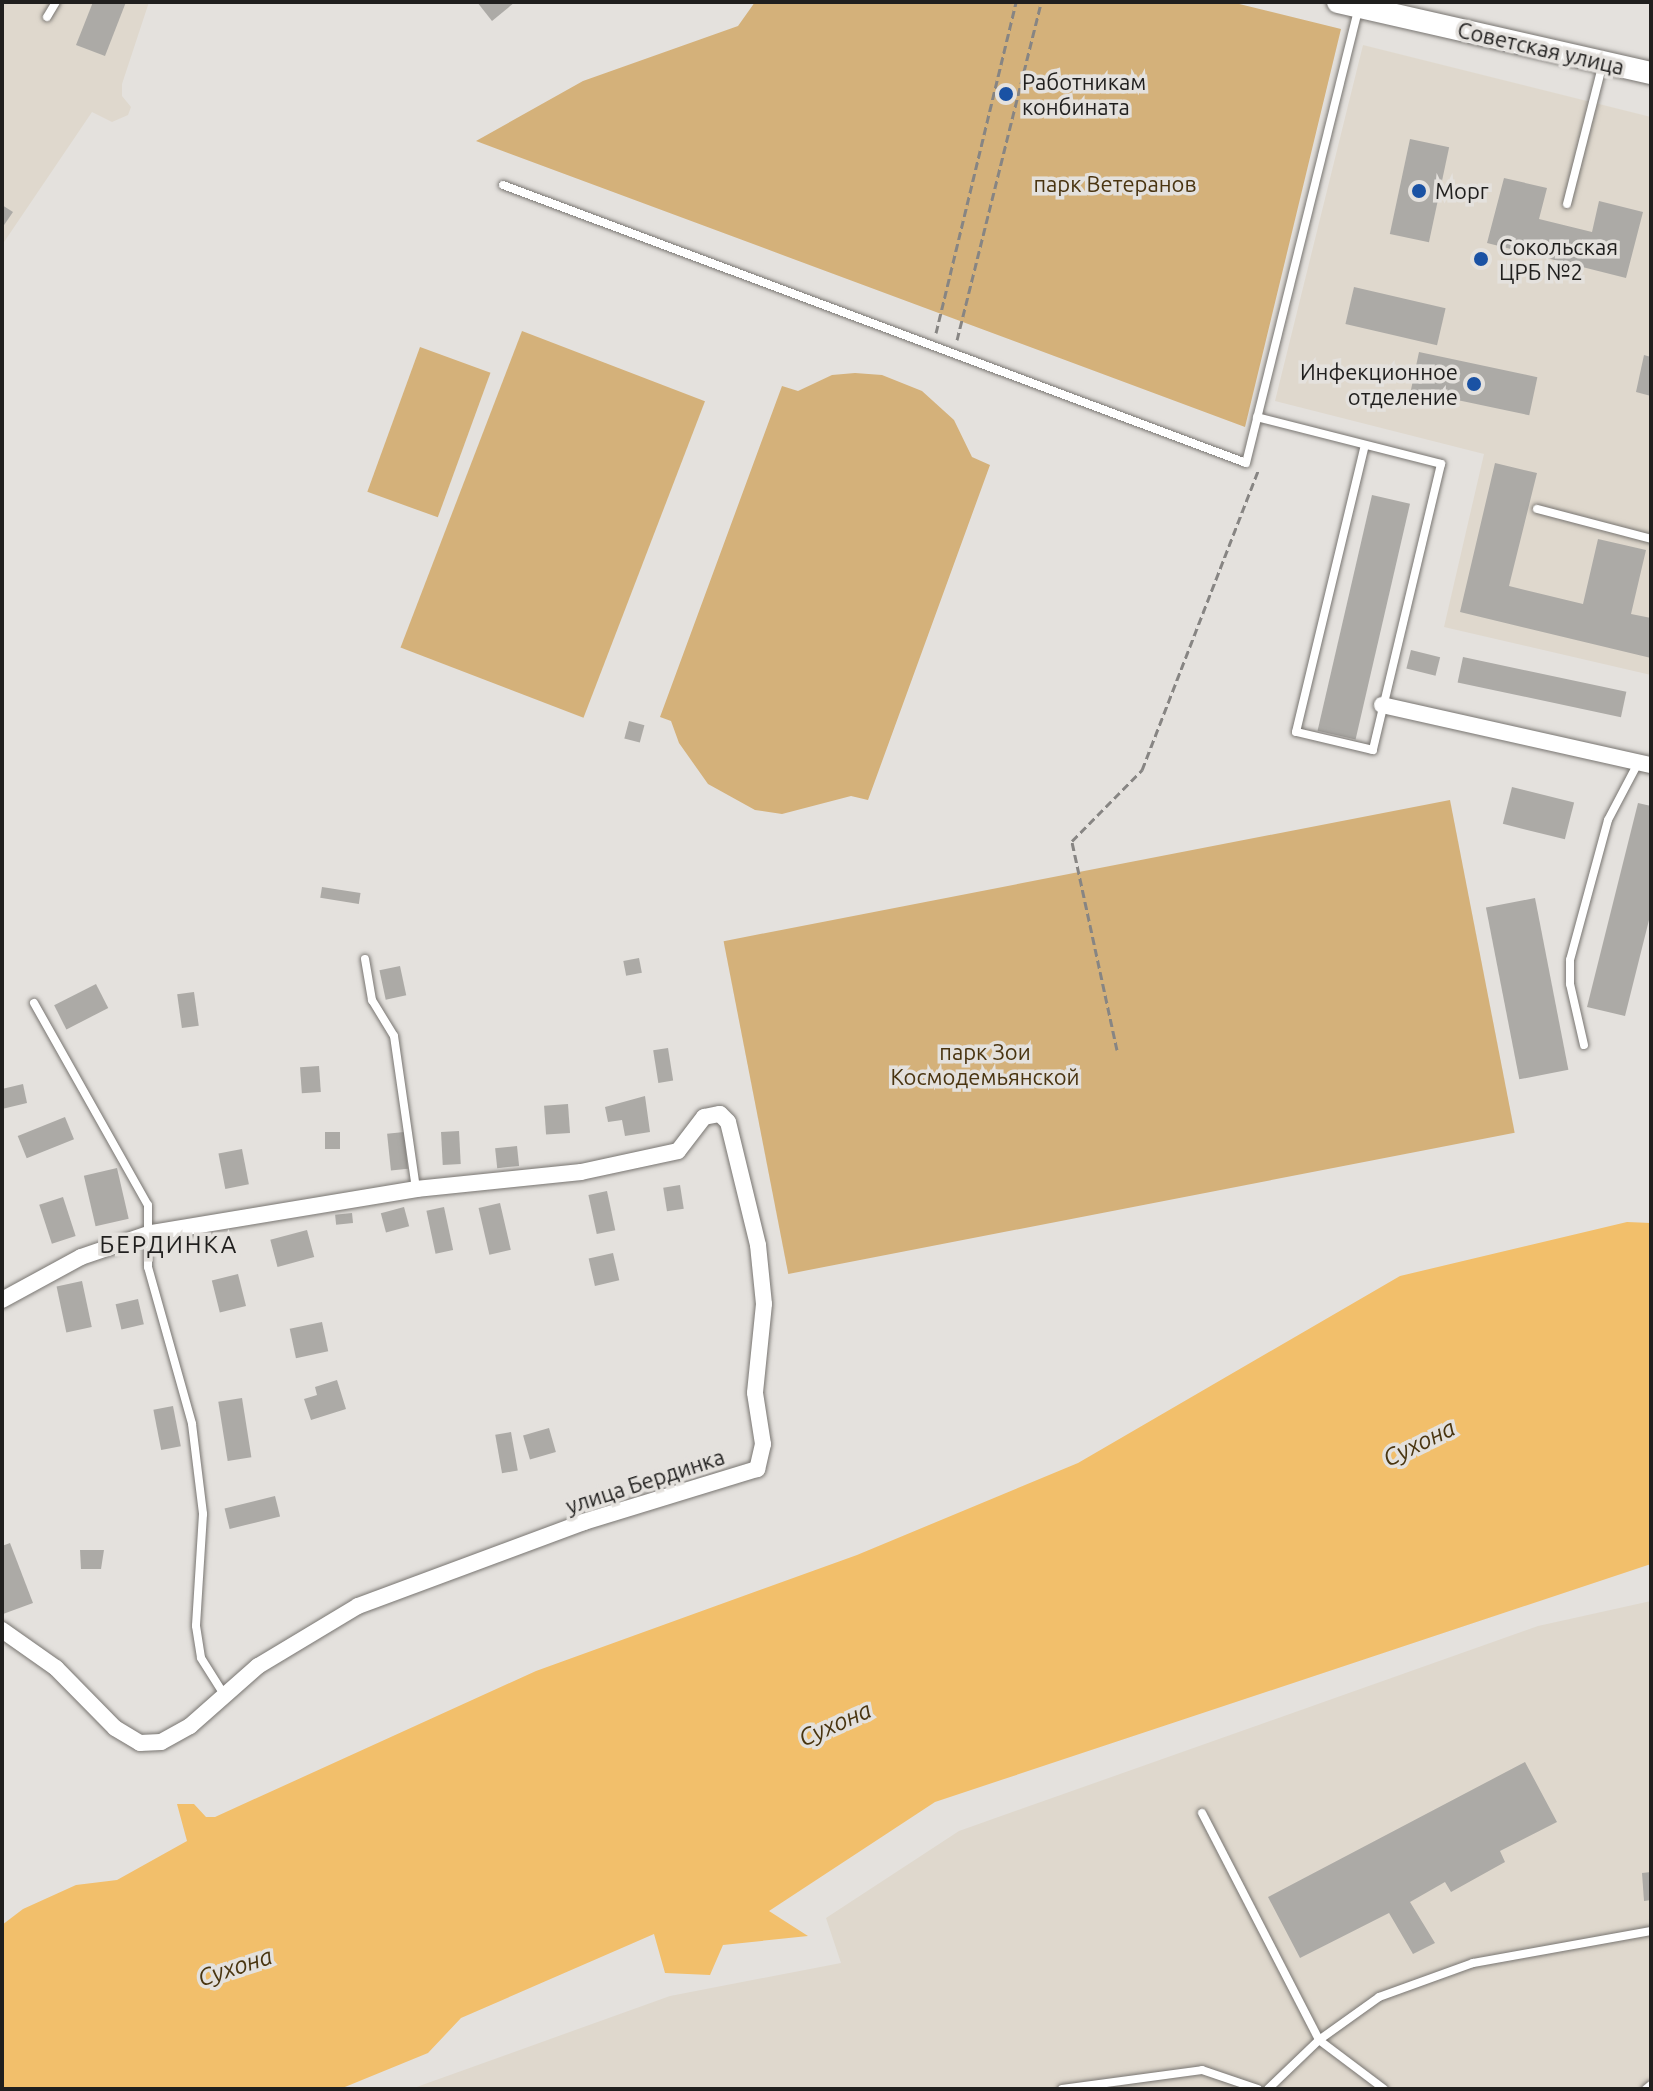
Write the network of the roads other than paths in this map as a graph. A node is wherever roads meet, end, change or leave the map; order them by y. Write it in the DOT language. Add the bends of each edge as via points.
graph roads {
  1 [pos="56,2"];
  2 [pos="1362,5"];
  3 [pos="47,17"];
  4 [pos="1603,62"];
  5 [pos="1651,73"];
  6 [pos="503,185"];
  7 [pos="1567,204"];
  8 [pos="1257,417"];
  9 [pos="1365,445"];
  10 [pos="1537,509"];
  11 [pos="1651,539"];
  12 [pos="1382,705"];
  13 [pos="1645,764"];
  14 [pos="365,959"];
  15 [pos="34,1003"];
  16 [pos="1584,1045"];
  17 [pos="416,1189"];
  18 [pos="151,1233"];
  19 [pos="2,1300"];
  20 [pos="2,1630"];
  21 [pos="223,1693"];
  22 [pos="1202,1813"];
  23 [pos="1651,1931"];
  24 [pos="1319,2040"];
  25 [pos="1651,2085"];
  26 [pos="1062,2089"];
  27 [pos="1258,2089"];
  28 [pos="1268,2089"];
  29 [pos="1384,2089"];
  30 [pos="1646,2089"];
  1 -- 3 [label="lane"];
  2 -- 4 [label="main road, Советская улица"];
  2 -- 8 [label="lane"];
  4 -- 5 [label="main road, Советская улица"];
  4 -- 7 [label="lane"];
  6 -- 8 [label="lane" via="1246,463"];
  8 -- 9 [label="lane"];
  9 -- 12 [label="lane" via="1441,464"];
  9 -- 12 [label="lane" via="1296,732 1373,750"];
  10 -- 11 [label="lane"];
  12 -- 13 [label="street"];
  13 -- 16 [label="lane" via="1608,820 1570,960"];
  14 -- 17 [label="lane" via="372,1000 394,1036"];
  15 -- 18 [label="lane" via="114,1137 148,1205"];
  17 -- 18 [label="street, улица Бердинка"];
  17 -- 21 [label="street, улица Бердинка" via="581,1172 678,1151 704,1117 720,1114 728,1122 758,1245 764,1304 755,1393 763,1444 757,1469 584,1522 358,1606"];
  18 -- 19 [label="street, улица Бердинка" via="81,1257"];
  18 -- 21 [label="lane" via="148,1267 192,1424 203,1514 201,1658"];
  20 -- 21 [label="street, улица Бердинка" via="56,1668 115,1728 140,1743 161,1742 190,1726"];
  22 -- 24 [label="lane"];
  23 -- 24 [label="lane" via="1473,1963 1379,1997"];
  24 -- 28 [label="lane"];
  24 -- 29 [label="lane"];
  25 -- 30 [label="lane"];
  26 -- 27 [label="lane" via="1202,2070"];
}
